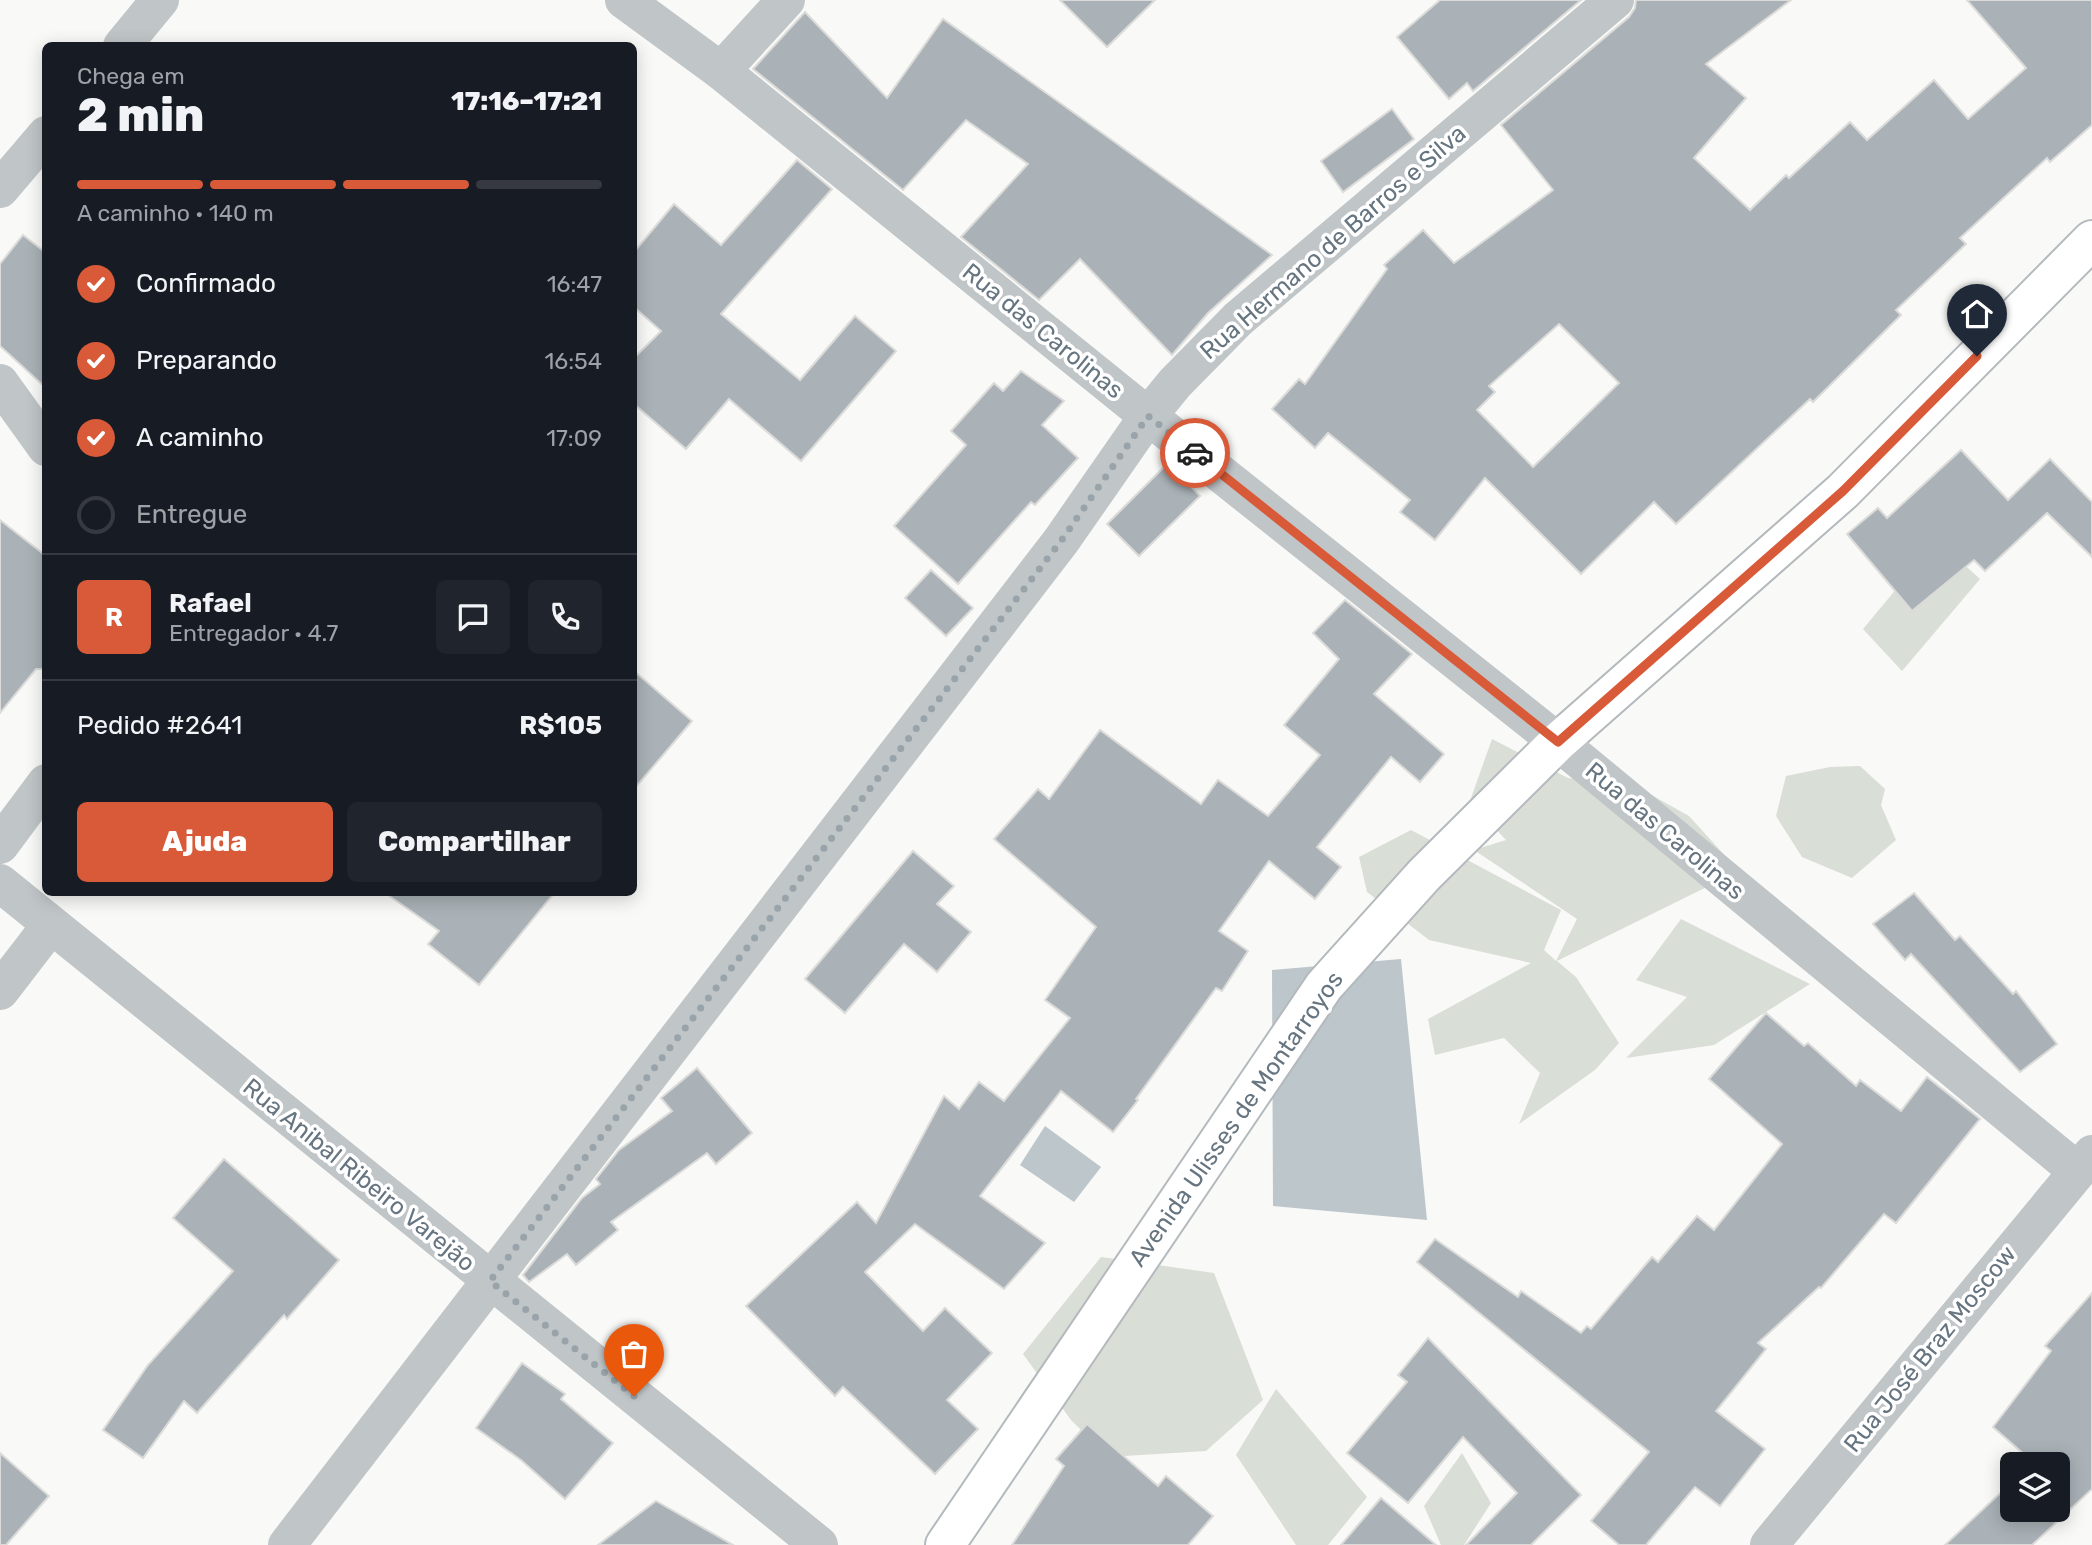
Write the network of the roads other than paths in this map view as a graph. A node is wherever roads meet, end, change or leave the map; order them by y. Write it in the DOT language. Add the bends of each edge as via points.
graph roads {
  1 [pos="160,0"];
  2 [pos="624,0"];
  3 [pos="786,0"];
  4 [pos="1615,0"];
  5 [pos="125,42"];
  6 [pos="721,71"];
  7 [pos="42,140"];
  8 [pos="0,189"];
  9 [pos="2092,240"];
  10 [pos="0,383"];
  11 [pos="1148,416"];
  12 [pos="42,441"];
  13 [pos="1558,742"];
  14 [pos="42,788"];
  15 [pos="0,845"];
  16 [pos="0,883"];
  17 [pos="50,926"];
  18 [pos="0,991"];
  19 [pos="2084,1162"];
  20 [pos="490,1281"];
  21 [pos="286,1545"];
  22 [pos="819,1545"];
  23 [pos="945,1545"];
  24 [pos="1769,1545"];
  1 -- 5 [label="street"];
  2 -- 6 [label="street, Rua das Carolinas"];
  3 -- 6 [label="street"];
  4 -- 11 [label="street, Rua Hermano de Barros e Silva" via="1238,318"];
  6 -- 11 [label="street, Rua das Carolinas"];
  7 -- 8 [label="street"];
  9 -- 13 [label="street, Avenida Ulisses de Montarroyos" via="1843,491"];
  10 -- 12 [label="street"];
  11 -- 13 [label="street, Rua das Carolinas"];
  11 -- 20 [label="street, Rua Hermano de Barros e Silva" via="1061,541"];
  13 -- 19 [label="street, Rua das Carolinas"];
  13 -- 23 [label="street, Avenida Ulisses de Montarroyos" via="1424,875 1324,986"];
  14 -- 15 [label="street"];
  16 -- 17 [label="street, Rua Anibal Ribeiro Varejão"];
  17 -- 18 [label="street"];
  17 -- 20 [label="street, Rua Anibal Ribeiro Varejão"];
  19 -- 24 [label="street, Rua José Braz Moscow"];
  20 -- 21 [label="street, Rua Hermano de Barros e Silva"];
  20 -- 22 [label="street, Rua Anibal Ribeiro Varejão"];
}
